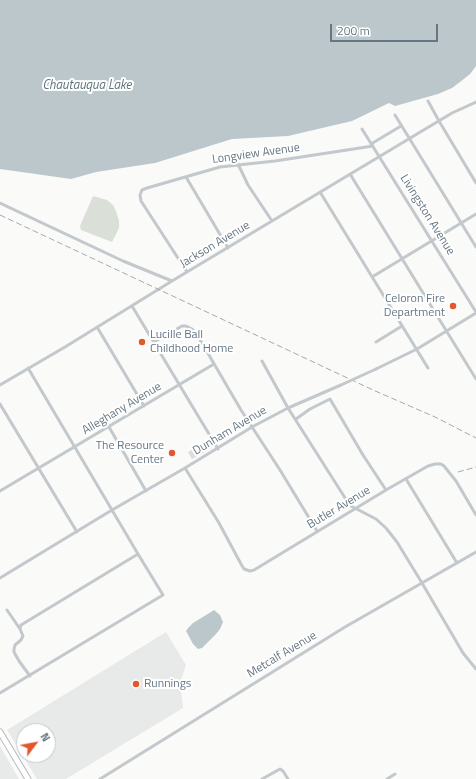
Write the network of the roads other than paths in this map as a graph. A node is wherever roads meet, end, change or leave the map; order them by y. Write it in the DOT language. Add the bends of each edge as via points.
graph roads {
  1 [pos="428,101"];
  2 [pos="476,102"];
  3 [pos="395,115"];
  4 [pos="439,121"];
  5 [pos="401,126"];
  6 [pos="362,129"];
  7 [pos="409,139"];
  8 [pos="372,145"];
  9 [pos="380,156"];
  10 [pos="238,164"];
  11 [pos="350,174"];
  12 [pos="186,177"];
  13 [pos="476,183"];
  14 [pos="320,192"];
  15 [pos="0,203"];
  16 [pos="476,214"];
  17 [pos="272,221"];
  18 [pos="461,223"];
  19 [pos="432,240"];
  20 [pos="476,247"];
  21 [pos="228,248"];
  22 [pos="402,259"];
  23 [pos="187,272"];
  24 [pos="372,277"];
  25 [pos="172,281"];
  26 [pos="132,306"];
  27 [pos="476,312"];
  28 [pos="402,326"];
  29 [pos="97,327"];
  30 [pos="446,331"];
  31 [pos="154,342"];
  32 [pos="376,342"];
  33 [pos="416,349"];
  34 [pos="262,361"];
  35 [pos="214,364"];
  36 [pos="28,368"];
  37 [pos="428,368"];
  38 [pos="476,380"];
  39 [pos="0,385"];
  40 [pos="180,385"];
  41 [pos="0,404"];
  42 [pos="144,406"];
  43 [pos="288,408"];
  44 [pos="296,419"];
  45 [pos="109,427"];
  46 [pos="252,428"];
  47 [pos="75,447"];
  48 [pos="218,449"];
  49 [pos="185,468"];
  50 [pos="38,469"];
  51 [pos="406,479"];
  52 [pos="386,490"];
  53 [pos="0,491"];
  54 [pos="146,491"];
  55 [pos="356,508"];
  56 [pos="112,510"];
  57 [pos="476,514"];
  58 [pos="317,531"];
  59 [pos="77,532"];
  60 [pos="476,552"];
  61 [pos="138,554"];
  62 [pos="457,562"];
  63 [pos="0,578"];
  64 [pos="422,583"];
  65 [pos="7,610"];
  66 [pos="20,627"];
  67 [pos="476,669"];
  68 [pos="30,676"];
  69 [pos="0,693"];
  70 [pos="0,732"];
  71 [pos="395,774"];
  72 [pos="28,779"];
  73 [pos="100,779"];
  74 [pos="262,779"];
  75 [pos="288,779"];
  76 [pos="387,779"];
  1 -- 4 [label="street"];
  2 -- 4 [label="street, Jackson Avenue"];
  3 -- 5 [label="street"];
  4 -- 7 [label="street, Jackson Avenue"];
  4 -- 13 [label="street"];
  5 -- 7 [label="street"];
  5 -- 8 [label="street"];
  6 -- 8 [label="street, Livingston Avenue"];
  7 -- 9 [label="street, Jackson Avenue"];
  7 -- 18 [label="street"];
  8 -- 9 [label="street, Livingston Avenue"];
  8 -- 10 [label="street, Longview Avenue" via="274,161"];
  9 -- 11 [label="street, Jackson Avenue"];
  9 -- 19 [label="street, Livingston Avenue"];
  10 -- 12 [label="street, Longview Avenue"];
  10 -- 17 [label="street" via="248,185"];
  11 -- 14 [label="street, Jackson Avenue"];
  11 -- 22 [label="street"];
  12 -- 21 [label="street"];
  12 -- 23 [label="street, Longview Avenue" via="144,189 140,194 141,201"];
  14 -- 17 [label="street, Jackson Avenue"];
  14 -- 24 [label="street"];
  15 -- 25 [label="street" via="123,261"];
  16 -- 18 [label="street"];
  17 -- 21 [label="street, Jackson Avenue"];
  18 -- 19 [label="street"];
  18 -- 20 [label="street"];
  19 -- 22 [label="street"];
  19 -- 27 [label="street, Livingston Avenue"];
  21 -- 23 [label="street, Jackson Avenue"];
  22 -- 24 [label="street"];
  22 -- 30 [label="street"];
  23 -- 25 [label="street, Jackson Avenue"];
  24 -- 28 [label="street"];
  25 -- 26 [label="street, Jackson Avenue"];
  26 -- 29 [label="street, Jackson Avenue"];
  26 -- 31 [label="street"];
  27 -- 30 [label="street, Dunham Avenue"];
  28 -- 32 [label="street"];
  28 -- 33 [label="street"];
  29 -- 36 [label="street, Jackson Avenue"];
  29 -- 42 [label="street"];
  30 -- 33 [label="street, Dunham Avenue"];
  30 -- 38 [label="street"];
  31 -- 35 [label="street" via="182,326 188,326 195,332"];
  31 -- 40 [label="street"];
  33 -- 37 [label="street"];
  33 -- 43 [label="street, Dunham Avenue, bridge"];
  34 -- 43 [label="street"];
  35 -- 40 [label="street, Alleghany Avenue"];
  35 -- 46 [label="street"];
  36 -- 39 [label="street, Jackson Avenue"];
  36 -- 47 [label="street"];
  40 -- 42 [label="street, Alleghany Avenue"];
  40 -- 48 [label="street"];
  41 -- 50 [label="street"];
  42 -- 45 [label="street, Alleghany Avenue"];
  43 -- 44 [label="street"];
  43 -- 46 [label="street, Dunham Avenue"];
  44 -- 52 [label="street" via="330,399"];
  44 -- 55 [label="street" via="347,501"];
  45 -- 47 [label="street, Alleghany Avenue"];
  45 -- 54 [label="street"];
  46 -- 48 [label="street, Dunham Avenue"];
  46 -- 58 [label="street"];
  47 -- 50 [label="street, Alleghany Avenue"];
  47 -- 56 [label="street"];
  48 -- 49 [label="street, Dunham Avenue"];
  49 -- 54 [label="street, Dunham Avenue"];
  49 -- 58 [label="street, Butler Avenue" via="241,564 248,570 254,570"];
  50 -- 53 [label="street, Alleghany Avenue"];
  50 -- 59 [label="street"];
  51 -- 52 [label="street, Butler Avenue"];
  51 -- 57 [label="street, Butler Avenue" via="428,466 440,464 456,481"];
  51 -- 62 [label="street"];
  52 -- 55 [label="street, Butler Avenue"];
  54 -- 56 [label="street, Dunham Avenue"];
  55 -- 58 [label="street, Butler Avenue"];
  55 -- 64 [label="street" via="386,528"];
  56 -- 59 [label="street, Dunham Avenue"];
  56 -- 61 [label="street"];
  59 -- 63 [label="street, Dunham Avenue"];
  60 -- 62 [label="street, Metcalf Avenue"];
  61 -- 66 [label="street"];
  61 -- 68 [label="street" via="163,595"];
  62 -- 64 [label="street, Metcalf Avenue"];
  64 -- 67 [label="street" via="463,653"];
  64 -- 73 [label="street, Metcalf Avenue" via="339,631"];
  65 -- 66 [label="street"];
  66 -- 68 [label="street" via="23,636 15,645 14,652"];
  68 -- 69 [label="street"];
  70 -- 72 [label="main road"];
  71 -- 76 [label="street"];
  74 -- 75 [label="street" via="280,769"];
}
